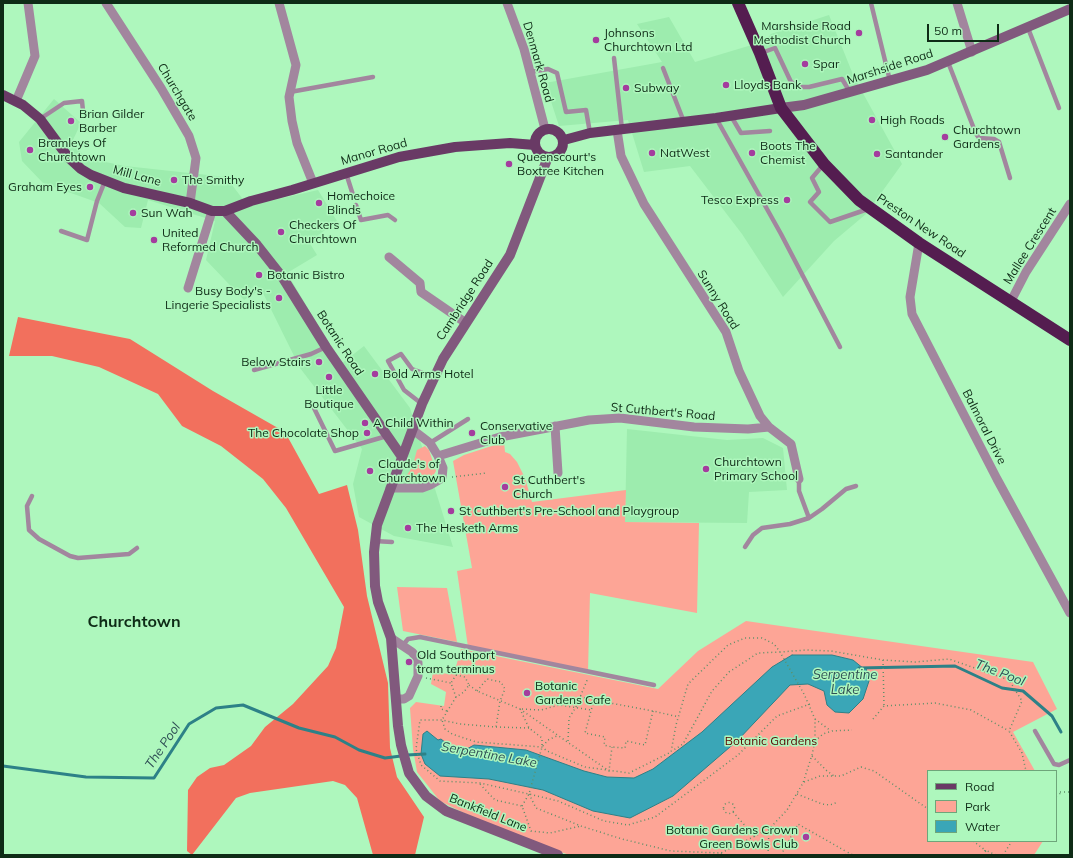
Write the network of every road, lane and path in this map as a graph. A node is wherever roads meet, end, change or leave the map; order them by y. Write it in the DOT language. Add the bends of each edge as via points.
graph roads {
  1 [pos="28,3"];
  2 [pos="106,3"];
  3 [pos="279,3"];
  4 [pos="507,3"];
  5 [pos="738,3"];
  6 [pos="871,3"];
  7 [pos="957,3"];
  8 [pos="1070,9"];
  9 [pos="1028,28"];
  10 [pos="972,52"];
  11 [pos="760,53"];
  12 [pos="614,58"];
  13 [pos="948,62"];
  14 [pos="663,68"];
  15 [pos="530,72"];
  16 [pos="372,77"];
  17 [pos="890,81"];
  18 [pos="290,92"];
  19 [pos="850,93"];
  20 [pos="3,95"];
  21 [pos="16,101"];
  22 [pos="781,108"];
  23 [pos="1059,108"];
  24 [pos="83,111"];
  25 [pos="731,116"];
  26 [pos="716,118"];
  27 [pos="40,119"];
  28 [pos="684,122"];
  29 [pos="545,129"];
  30 [pos="619,129"];
  31 [pos="770,131"];
  32 [pos="590,133"];
  33 [pos="564,140"];
  34 [pos="535,145"];
  35 [pos="548,157"];
  36 [pos="824,164"];
  37 [pos="346,173"];
  38 [pos="1010,178"];
  39 [pos="105,181"];
  40 [pos="313,183"];
  41 [pos="353,195"];
  42 [pos="190,203"];
  43 [pos="1070,204"];
  44 [pos="356,205"];
  45 [pos="870,208"];
  46 [pos="212,211"];
  47 [pos="225,211"];
  48 [pos="395,220"];
  49 [pos="61,231"];
  50 [pos="919,243"];
  51 [pos="389,256"];
  52 [pos="188,288"];
  53 [pos="1010,301"];
  54 [pos="466,322"];
  55 [pos="1070,340"];
  56 [pos="326,347"];
  57 [pos="840,347"];
  58 [pos="254,370"];
  59 [pos="435,377"];
  60 [pos="422,404"];
  61 [pos="314,408"];
  62 [pos="468,419"];
  63 [pos="555,426"];
  64 [pos="769,427"];
  65 [pos="413,430"];
  66 [pos="387,436"];
  67 [pos="430,443"];
  68 [pos="438,456"];
  69 [pos="402,457"];
  70 [pos="487,473"];
  71 [pos="558,473"];
  72 [pos="442,478"];
  73 [pos="799,479"];
  74 [pos="856,486"];
  75 [pos="390,488"];
  76 [pos="32,496"];
  77 [pos="809,518"];
  78 [pos="374,541"];
  79 [pos="392,542"];
  80 [pos="745,547"];
  81 [pos="137,548"];
  82 [pos="1070,613"];
  83 [pos="390,638"];
  84 [pos="402,645"];
  85 [pos="780,652"];
  86 [pos="883,660"];
  87 [pos="591,673"];
  88 [pos="418,676"];
  89 [pos="450,684"];
  90 [pos="469,685"];
  91 [pos="654,685"];
  92 [pos="477,691"];
  93 [pos="456,697"];
  94 [pos="580,697"];
  95 [pos="396,699"];
  96 [pos="594,700"];
  97 [pos="500,701"];
  98 [pos="810,704"];
  99 [pos="441,706"];
  100 [pos="884,706"];
  101 [pos="576,707"];
  102 [pos="520,709"];
  103 [pos="591,710"];
  104 [pos="448,711"];
  105 [pos="653,711"];
  106 [pos="679,718"];
  107 [pos="815,719"];
  108 [pos="873,719"];
  109 [pos="442,720"];
  110 [pos="496,727"];
  111 [pos="530,728"];
  112 [pos="852,730"];
  113 [pos="832,731"];
  114 [pos="1009,731"];
  115 [pos="1035,731"];
  116 [pos="559,735"];
  117 [pos="568,741"];
  118 [pos="815,741"];
  119 [pos="612,747"];
  120 [pos="542,748"];
  121 [pos="671,752"];
  122 [pos="812,756"];
  123 [pos="1070,760"];
  124 [pos="1026,770"];
  125 [pos="609,771"];
  126 [pos="834,776"];
  127 [pos="480,783"];
  128 [pos="803,783"];
  129 [pos="1057,792"];
  130 [pos="1070,792"];
  131 [pos="1061,793"];
  132 [pos="529,794"];
  133 [pos="798,794"];
  134 [pos="1057,795"];
  135 [pos="838,802"];
  136 [pos="522,806"];
  137 [pos="927,808"];
  138 [pos="733,812"];
  139 [pos="581,826"];
  140 [pos="769,828"];
  141 [pos="755,837"];
  142 [pos="974,842"];
  143 [pos="1011,842"];
  144 [pos="985,850"];
  145 [pos="721,852"];
  146 [pos="847,852"];
  147 [pos="698,854"];
  148 [pos="558,855"];
  149 [pos="725,855"];
  150 [pos="768,855"];
  151 [pos="781,855"];
  152 [pos="846,855"];
  153 [pos="852,855"];
  154 [pos="986,855"];
  155 [pos="996,855"];
  156 [pos="1003,855"];
  1 -- 21 [label="street" via="35,56"];
  2 -- 42 [label="street, Churchgate" via="189,136 196,158"];
  3 -- 18 [label="street" via="296,65"];
  4 -- 15 [label="street, Denmark Road"];
  5 -- 11 [label="highway"];
  6 -- 17 [label="lane"];
  7 -- 10 [label="street"];
  8 -- 9 [label="main road, Marshside Road"];
  9 -- 10 [label="main road, Marshside Road"];
  9 -- 23 [label="lane"];
  10 -- 13 [label="main road, Marshside Road"];
  11 -- 19 [label="lane" via="775,48 791,82 799,87 842,79"];
  11 -- 22 [label="highway, Preston New Road"];
  12 -- 30 [label="lane"];
  13 -- 17 [label="main road, Marshside Road"];
  13 -- 38 [label="lane" via="976,134 979,138 994,139 998,142"];
  14 -- 28 [label="lane"];
  15 -- 29 [label="street, Denmark Road"];
  15 -- 32 [label="lane" via="548,69 557,73 566,112 586,110"];
  16 -- 18 [label="lane"];
  17 -- 19 [label="main road, Marshside Road"];
  18 -- 40 [label="street" via="295,136"];
  19 -- 22 [label="main road, Marshside Road"];
  20 -- 21 [label="main road, Mill Lane"];
  21 -- 27 [label="main road, Mill Lane"];
  22 -- 25 [label="main road"];
  22 -- 36 [label="highway, Preston New Road"];
  24 -- 27 [label="lane" via="82,101 64,103"];
  25 -- 26 [label="main road"];
  25 -- 31 [label="lane" via="741,133"];
  26 -- 28 [label="main road"];
  26 -- 57 [label="lane"];
  27 -- 39 [label="main road, Mill Lane" via="75,164"];
  28 -- 30 [label="main road"];
  29 -- 33 [label="main road" via="555,129"];
  29 -- 34 [label="main road" via="538,133"];
  30 -- 32 [label="main road"];
  30 -- 64 [label="street, Sunny Road" via="621,156 644,204 726,332 739,371 760,416"];
  32 -- 33 [label="main road"];
  33 -- 35 [label="main road" via="560,153"];
  34 -- 35 [label="main road" via="539,154"];
  34 -- 37 [label="main road, Manor Road" via="510,143 425,152"];
  35 -- 54 [label="main road, Cambridge Road" via="510,255"];
  36 -- 45 [label="highway, Preston New Road"];
  36 -- 45 [label="lane" via="812,178 819,192 810,202 830,222"];
  37 -- 40 [label="main road, Manor Road"];
  37 -- 41 [label="lane"];
  39 -- 42 [label="main road, Mill Lane" via="124,188"];
  39 -- 49 [label="lane" via="87,240"];
  40 -- 47 [label="main road, Manor Road" via="251,200"];
  42 -- 46 [label="main road, Mill Lane"];
  43 -- 53 [label="street, Mallee Crescent"];
  44 -- 48 [label="lane" via="361,220 388,215"];
  45 -- 50 [label="highway, Preston New Road"];
  46 -- 47 [label="main road, Mill Lane"];
  46 -- 52 [label="street"];
  47 -- 56 [label="main road, Botanic Road" via="279,272"];
  50 -- 53 [label="highway, Preston New Road"];
  50 -- 82 [label="street, Balmoral Drive" via="910,297 912,314"];
  51 -- 54 [label="street" via="420,283 422,292"];
  53 -- 55 [label="highway, Preston New Road"];
  54 -- 59 [label="main road, Cambridge Road"];
  56 -- 58 [label="lane" via="311,354"];
  56 -- 66 [label="main road, Botanic Road"];
  59 -- 60 [label="main road, Cambridge Road"];
  59 -- 60 [label="lane" via="412,369 401,354 388,361 404,390"];
  60 -- 65 [label="main road, Cambridge Road"];
  61 -- 66 [label="lane" via="335,451"];
  62 -- 67 [label="lane"];
  63 -- 64 [label="street, St Cuthbert's Road" via="620,418 694,427"];
  63 -- 68 [label="street, St Cuthbert's Road" via="500,437"];
  63 -- 71 [label="street"];
  64 -- 73 [label="street, Sunny Road" via="791,444"];
  65 -- 67 [label="street"];
  65 -- 69 [label="main road, Cambridge Road"];
  66 -- 69 [label="main road, Botanic Road"];
  67 -- 68 [label="street"];
  68 -- 72 [label="street" via="443,468"];
  69 -- 75 [label="main road"];
  70 -- 72 [label="path"];
  72 -- 75 [label="street" via="422,488"];
  73 -- 77 [label="lane" via="799,491"];
  74 -- 77 [label="lane" via="846,489"];
  75 -- 78 [label="main road"];
  76 -- 81 [label="lane" via="27,506 30,530 40,539 70,556 78,558 129,554"];
  77 -- 80 [label="lane" via="762,528 753,535"];
  78 -- 79 [label="lane"];
  78 -- 83 [label="main road" via="375,586"];
  83 -- 84 [label="street"];
  83 -- 95 [label="main road"];
  84 -- 87 [label="lane" via="408,639 420,638"];
  84 -- 88 [label="street" via="417,658"];
  85 -- 86 [label="path" via="831,651"];
  85 -- 98 [label="path"];
  85 -- 106 [label="path" via="774,644 762,638 745,638 728,645 688,684"];
  85 -- 121 [label="path" via="758,653 729,672 712,691 683,744"];
  86 -- 100 [label="path"];
  86 -- 114 [label="path" via="915,662 949,659 1009,680 1022,701"];
  87 -- 91 [label="lane"];
  87 -- 94 [label="path"];
  88 -- 89 [label="path"];
  88 -- 95 [label="street" via="409,696"];
  89 -- 90 [label="path" via="456,675 465,677"];
  89 -- 93 [label="path"];
  90 -- 92 [label="path"];
  90 -- 93 [label="path"];
  92 -- 97 [label="path"];
  92 -- 97 [label="path" via="488,679 501,682 505,690"];
  93 -- 104 [label="path"];
  94 -- 96 [label="path"];
  94 -- 101 [label="path"];
  95 -- 148 [label="main road, Bankfield Lane" via="401,745 406,764 420,789 440,808"];
  96 -- 103 [label="path"];
  96 -- 105 [label="path"];
  97 -- 102 [label="path"];
  97 -- 110 [label="path"];
  98 -- 107 [label="path"];
  98 -- 132 [label="path" via="777,716 738,755 655,817 628,825 604,821 558,802"];
  99 -- 104 [label="path" via="441,709"];
  100 -- 108 [label="path"];
  100 -- 114 [label="path" via="935,703 971,710"];
  101 -- 102 [label="path" via="559,705 541,710"];
  101 -- 103 [label="path"];
  101 -- 117 [label="path" via="569,718"];
  102 -- 111 [label="path"];
  102 -- 116 [label="path"];
  103 -- 119 [label="path" via="585,733 606,737 604,745"];
  104 -- 109 [label="path"];
  105 -- 106 [label="path"];
  105 -- 119 [label="path" via="644,745 626,741 625,748"];
  106 -- 121 [label="path"];
  107 -- 113 [label="path"];
  107 -- 118 [label="path"];
  109 -- 110 [label="path"];
  109 -- 120 [label="path" via="445,729 452,734 476,742"];
  109 -- 127 [label="path" via="420,720 416,749 421,765 440,780"];
  110 -- 111 [label="path"];
  111 -- 120 [label="path" via="542,738"];
  112 -- 113 [label="path"];
  113 -- 118 [label="path"];
  114 -- 124 [label="path" via="1022,753"];
  115 -- 123 [label="lane" via="1054,764 1059,765"];
  116 -- 117 [label="path"];
  116 -- 120 [label="path" via="548,740"];
  117 -- 125 [label="path"];
  118 -- 122 [label="path"];
  119 -- 125 [label="path"];
  120 -- 125 [label="path" via="585,767"];
  120 -- 132 [label="path"];
  121 -- 125 [label="path" via="629,773"];
  122 -- 126 [label="path"];
  122 -- 128 [label="path"];
  126 -- 128 [label="path" via="820,776"];
  126 -- 137 [label="path" via="841,776 861,767 874,771"];
  127 -- 132 [label="path"];
  127 -- 136 [label="path" via="495,800"];
  128 -- 133 [label="path"];
  129 -- 131 [label="path"];
  130 -- 131 [label="path"];
  131 -- 134 [label="path"];
  132 -- 136 [label="path"];
  132 -- 139 [label="path" via="536,808"];
  133 -- 135 [label="path" via="822,804"];
  133 -- 140 [label="path" via="787,810"];
  136 -- 139 [label="path" via="531,831 550,833"];
  138 -- 138 [label="path" via="725,811 726,803 734,804"];
  138 -- 141 [label="path"];
  139 -- 147 [label="path" via="653,847"];
  140 -- 141 [label="path"];
  140 -- 150 [label="path"];
  141 -- 145 [label="path"];
  142 -- 144 [label="path"];
  143 -- 156 [label="path"];
  144 -- 154 [label="path"];
  144 -- 155 [label="path"];
  145 -- 147 [label="path"];
  145 -- 149 [label="path"];
  146 -- 151 [label="path" via="798,824"];
  146 -- 152 [label="path"];
  146 -- 153 [label="path"];
}
